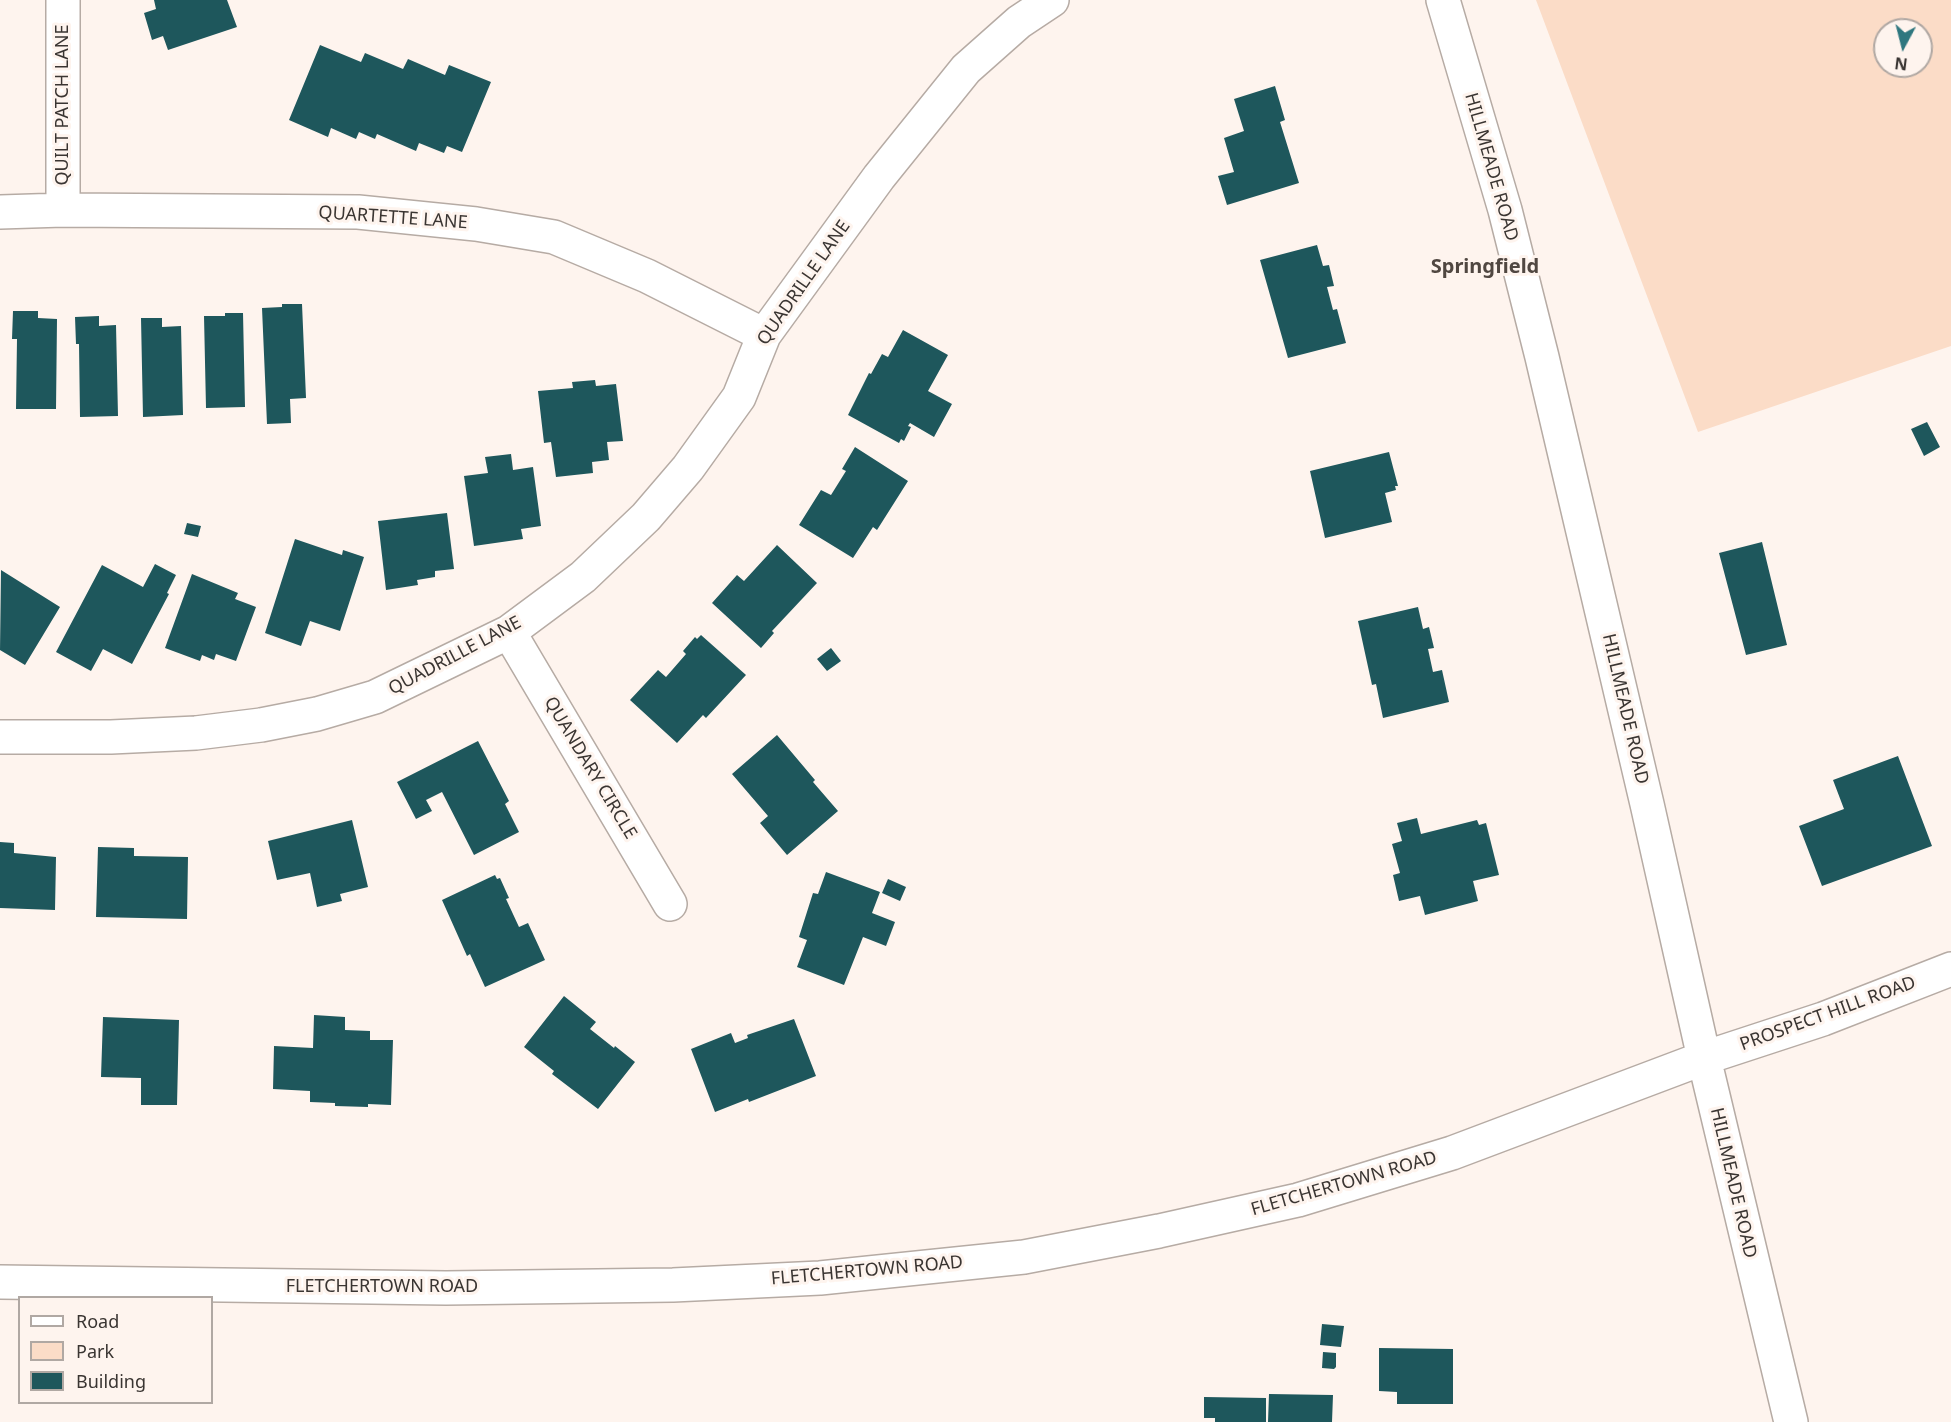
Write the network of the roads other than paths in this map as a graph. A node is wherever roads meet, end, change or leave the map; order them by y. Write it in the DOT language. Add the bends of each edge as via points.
graph roads {
  1 [pos="63,0"];
  2 [pos="1052,0"];
  3 [pos="1443,0"];
  4 [pos="63,210"];
  5 [pos="0,212"];
  6 [pos="764,335"];
  7 [pos="509,632"];
  8 [pos="0,737"];
  9 [pos="670,904"];
  10 [pos="1951,969"];
  11 [pos="1704,1058"];
  12 [pos="0,1282"];
  13 [pos="1791,1422"];
  1 -- 4 [label="street, QUILT PATCH LANE"];
  2 -- 6 [label="street, QUADRILLE LANE" via="1019,22 966,69 879,177"];
  3 -- 11 [label="street, HILLMEADE ROAD" via="1505,210 1542,357"];
  4 -- 5 [label="street, QUARTETTE LANE"];
  4 -- 6 [label="street, QUARTETTE LANE" via="358,212 476,224 554,237 647,276"];
  6 -- 7 [label="street, QUADRILLE LANE" via="739,397 688,468 646,516 583,577"];
  7 -- 8 [label="street, QUADRILLE LANE" via="375,697 317,714 196,733"];
  7 -- 9 [label="street, QUANDARY CIRCLE"];
  10 -- 11 [label="street, PROSPECT HILL ROAD" via="1823,1019"];
  11 -- 12 [label="street, FLETCHERTOWN ROAD" via="1452,1153 1298,1200 1024,1257 820,1278 673,1285 446,1288"];
  11 -- 13 [label="street, HILLMEADE ROAD"];
}
